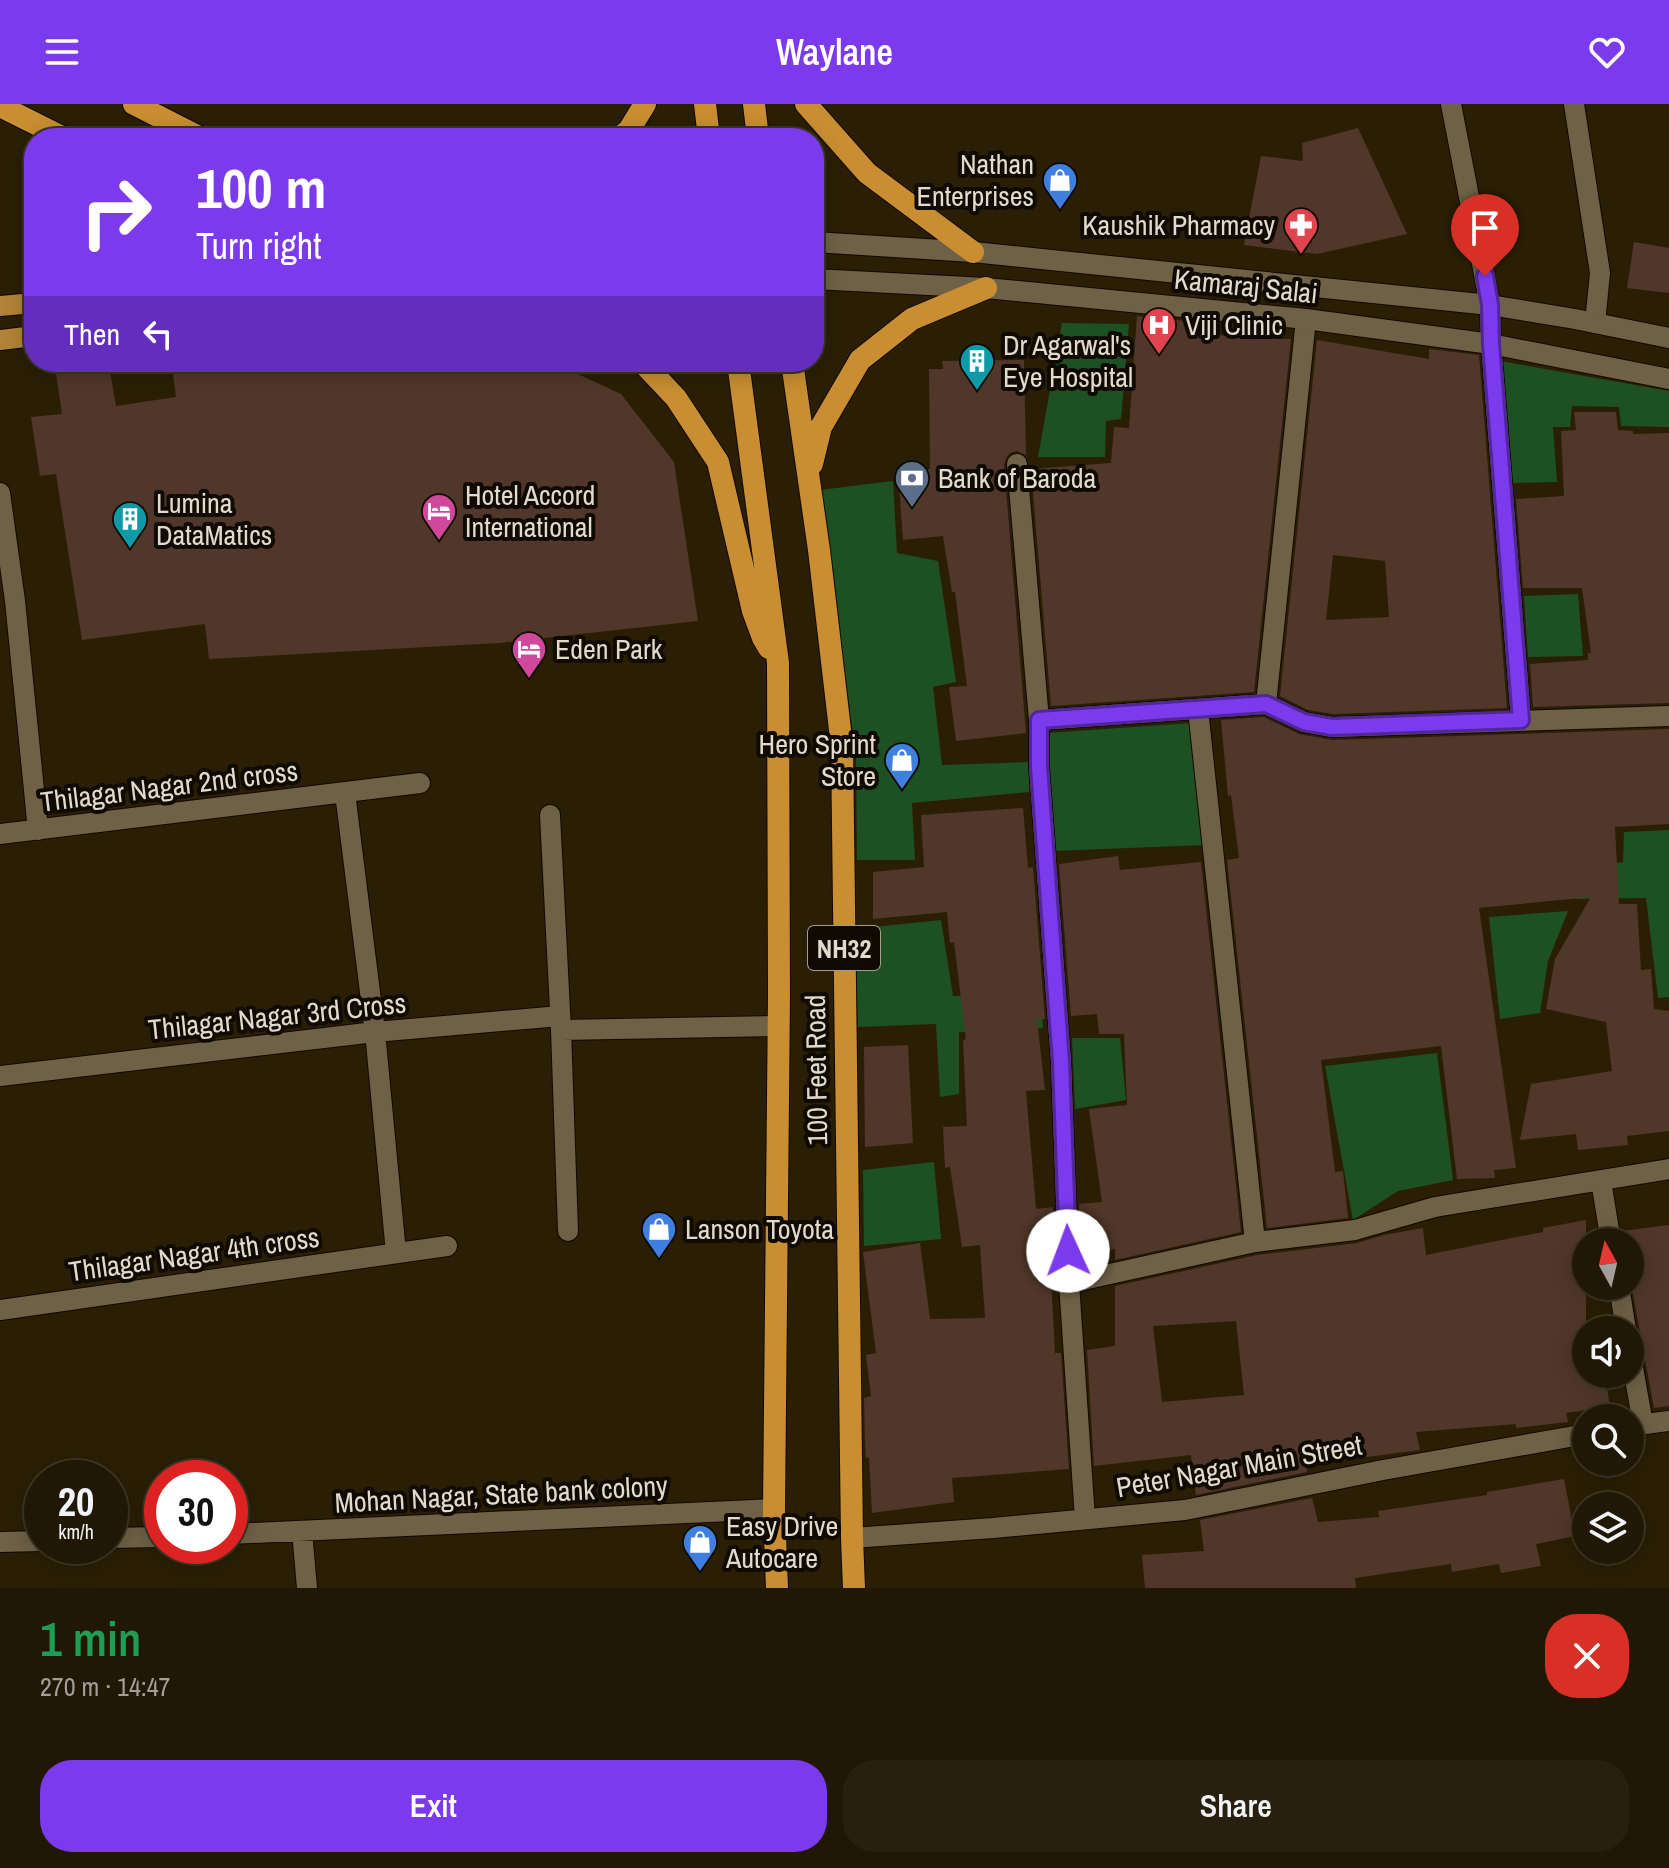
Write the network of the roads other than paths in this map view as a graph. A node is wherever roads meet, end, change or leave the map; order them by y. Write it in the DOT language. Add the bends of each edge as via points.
graph roads {
  1 [pos="134,104"];
  2 [pos="645,104"];
  3 [pos="705,104"];
  4 [pos="754,104"];
  5 [pos="806,104"];
  6 [pos="1451,104"];
  7 [pos="1574,104"];
  8 [pos="0,106"];
  9 [pos="44,128"];
  10 [pos="181,128"];
  11 [pos="630,128"];
  12 [pos="708,128"];
  13 [pos="757,128"];
  14 [pos="824,243"];
  15 [pos="973,252"];
  16 [pos="824,280"];
  17 [pos="986,288"];
  18 [pos="24,304"];
  19 [pos="1490,305"];
  20 [pos="0,306"];
  21 [pos="1306,319"];
  22 [pos="1595,323"];
  23 [pos="24,337"];
  24 [pos="1669,338"];
  25 [pos="0,340"];
  26 [pos="1491,344"];
  27 [pos="651,372"];
  28 [pos="739,372"];
  29 [pos="793,372"];
  30 [pos="1669,379"];
  31 [pos="1017,464"];
  32 [pos="809,478"];
  33 [pos="0,493"];
  34 [pos="7,602"];
  35 [pos="778,663"];
  36 [pos="1266,704"];
  37 [pos="1198,709"];
  38 [pos="1669,716"];
  39 [pos="1039,720"];
  40 [pos="1521,720"];
  41 [pos="420,783"];
  42 [pos="345,793"];
  43 [pos="550,815"];
  44 [pos="38,830"];
  45 [pos="0,834"];
  46 [pos="561,1023"];
  47 [pos="778,1026"];
  48 [pos="375,1032"];
  49 [pos="0,1076"];
  50 [pos="1669,1169"];
  51 [pos="1601,1181"];
  52 [pos="1609,1228"];
  53 [pos="568,1231"];
  54 [pos="1255,1242"];
  55 [pos="447,1246"];
  56 [pos="396,1253"];
  57 [pos="1069,1283"];
  58 [pos="0,1310"];
  59 [pos="1669,1421"];
  60 [pos="1644,1424"];
  61 [pos="1572,1436"];
  62 [pos="774,1509"];
  63 [pos="1085,1519"];
  64 [pos="302,1531"];
  65 [pos="248,1533"];
  66 [pos="852,1538"];
  67 [pos="24,1541"];
  68 [pos="0,1542"];
  69 [pos="307,1588"];
  70 [pos="777,1588"];
  71 [pos="854,1588"];
  1 -- 10 [label="highway"];
  2 -- 11 [label="highway"];
  3 -- 12 [label="highway"];
  4 -- 13 [label="highway"];
  5 -- 15 [label="highway" via="867,173"];
  6 -- 19 [label="street"];
  7 -- 22 [label="street" via="1600,273"];
  8 -- 9 [label="highway"];
  14 -- 15 [label="street, Kamaraj Salai"];
  15 -- 19 [label="street, Kamaraj Salai"];
  16 -- 17 [label="street, Kamaraj Salai"];
  17 -- 21 [label="street, Kamaraj Salai"];
  17 -- 32 [label="highway" via="912,319 860,360 821,427"];
  18 -- 20 [label="main road"];
  19 -- 22 [label="street, Kamaraj Salai"];
  19 -- 26 [label="street"];
  21 -- 26 [label="street, Kamaraj Salai"];
  21 -- 36 [label="street"];
  22 -- 24 [label="street, Kamaraj Salai"];
  23 -- 25 [label="main road"];
  26 -- 30 [label="street, Kamaraj Salai"];
  26 -- 40 [label="street"];
  27 -- 35 [label="highway" via="676,398 718,462 753,611"];
  28 -- 35 [label="highway, 100 Feet Road / NH32"];
  29 -- 32 [label="highway, 100 Feet Road / NH32"];
  31 -- 39 [label="street"];
  32 -- 66 [label="highway, 100 Feet Road / NH32" via="842,747"];
  33 -- 34 [label="street"];
  34 -- 44 [label="street"];
  35 -- 47 [label="highway, 100 Feet Road / NH32"];
  36 -- 37 [label="street"];
  36 -- 40 [label="street" via="1304,722 1332,727"];
  37 -- 39 [label="street"];
  37 -- 54 [label="street"];
  38 -- 40 [label="street"];
  39 -- 57 [label="street"];
  41 -- 42 [label="street, Thilagar Nagar 2nd cross"];
  42 -- 44 [label="street, Thilagar Nagar 2nd cross"];
  42 -- 48 [label="street"];
  43 -- 46 [label="street"];
  44 -- 45 [label="street, Thilagar Nagar 2nd cross"];
  46 -- 47 [label="street, Thilagar Nagar 3rd Cross"];
  46 -- 48 [label="street, Thilagar Nagar 3rd Cross"];
  46 -- 53 [label="street"];
  47 -- 62 [label="highway, 100 Feet Road / NH32"];
  48 -- 49 [label="street, Thilagar Nagar 3rd Cross"];
  48 -- 56 [label="street"];
  50 -- 51 [label="street"];
  51 -- 52 [label="street"];
  51 -- 54 [label="street" via="1435,1207 1355,1230"];
  54 -- 57 [label="street"];
  55 -- 56 [label="street, Thilagar Nagar 4th cross"];
  56 -- 58 [label="street, Thilagar Nagar 4th cross"];
  57 -- 63 [label="street"];
  59 -- 60 [label="street"];
  61 -- 63 [label="street, Peter Nagar Main Street" via="1185,1510"];
  62 -- 64 [label="street, Mohan Nagar, State bank colony"];
  62 -- 70 [label="highway, 100 Feet Road / NH32"];
  63 -- 66 [label="street, Peter Nagar Main Street"];
  64 -- 65 [label="street, Mohan Nagar, State bank colony"];
  64 -- 69 [label="street"];
  66 -- 71 [label="highway, 100 Feet Road / NH32"];
  67 -- 68 [label="street"];
}
